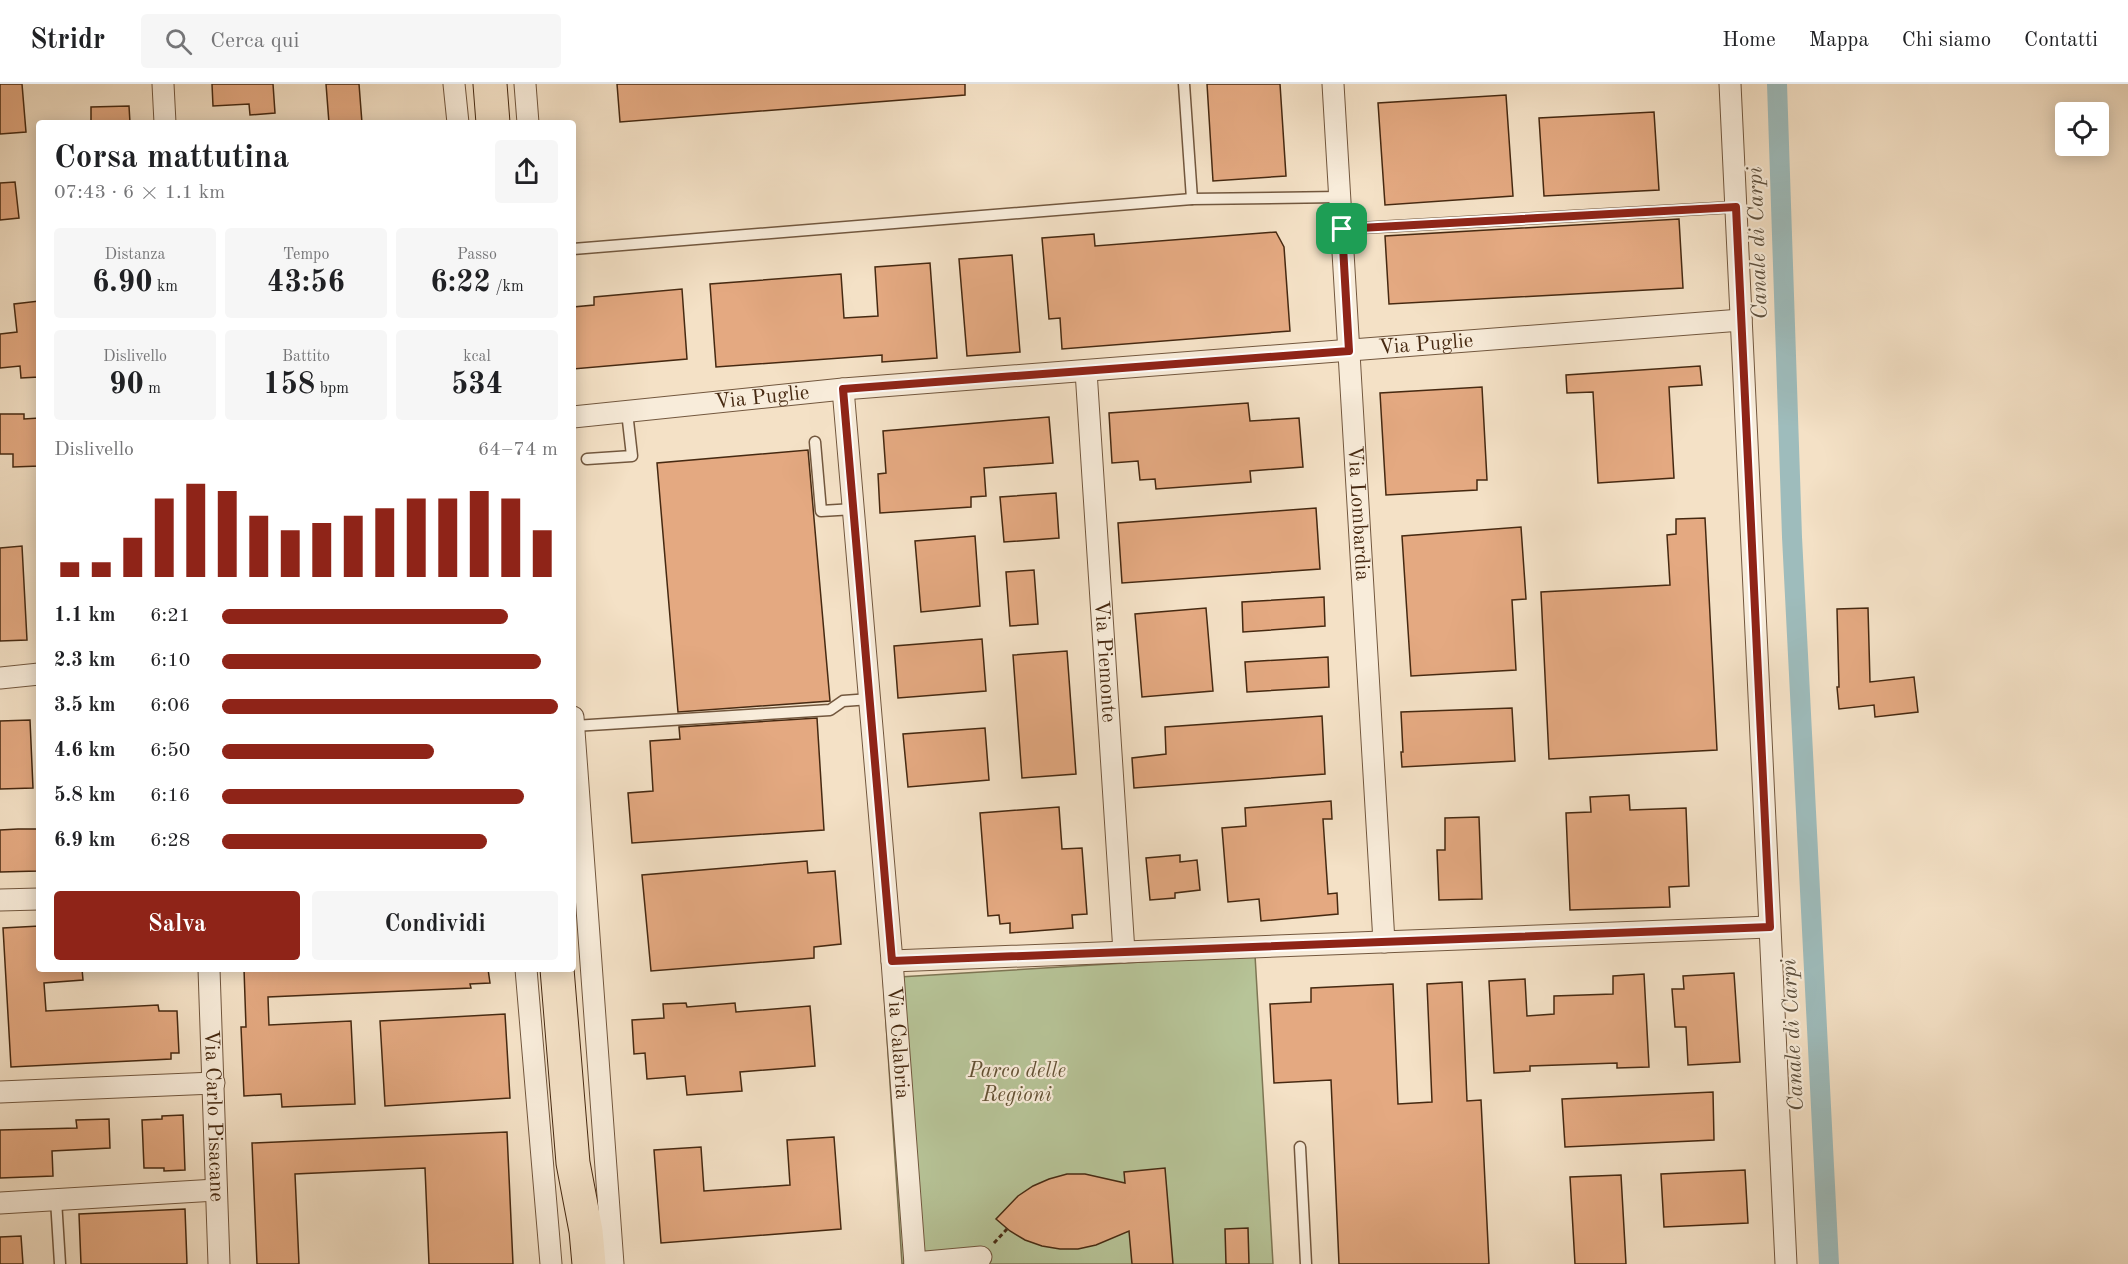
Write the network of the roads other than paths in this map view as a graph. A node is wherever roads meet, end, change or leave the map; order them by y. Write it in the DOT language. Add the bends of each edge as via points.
graph roads {
  1 [pos="163,84"];
  2 [pos="454,84"];
  3 [pos="490,84"];
  4 [pos="525,84"];
  5 [pos="1184,84"];
  6 [pos="1333,84"];
  7 [pos="1730,84"];
  8 [pos="165,120"];
  9 [pos="458,120"];
  10 [pos="493,120"];
  11 [pos="528,120"];
  12 [pos="1340,197"];
  13 [pos="1192,199"];
  14 [pos="1736,207"];
  15 [pos="1342,229"];
  16 [pos="576,249"];
  17 [pos="1741,320"];
  18 [pos="1349,351"];
  19 [pos="1086,371"];
  20 [pos="843,389"];
  21 [pos="627,412"];
  22 [pos="576,417"];
  23 [pos="815,442"];
  24 [pos="587,459"];
  25 [pos="854,509"];
  26 [pos="36,674"];
  27 [pos="0,678"];
  28 [pos="870,699"];
  29 [pos="576,726"];
  30 [pos="576,754"];
  31 [pos="36,898"];
  32 [pos="0,900"];
  33 [pos="1770,927"];
  34 [pos="1384,942"];
  35 [pos="1124,952"];
  36 [pos="892,961"];
  37 [pos="209,972"];
  38 [pos="526,972"];
  39 [pos="557,972"];
  40 [pos="214,1083"];
  41 [pos="0,1092"];
  42 [pos="1300,1147"];
  43 [pos="573,1163"];
  44 [pos="216,1190"];
  45 [pos="56,1200"];
  46 [pos="0,1203"];
  47 [pos="981,1257"];
  48 [pos="915,1263"];
  49 [pos="60,1264"];
  50 [pos="219,1264"];
  51 [pos="551,1264"];
  52 [pos="570,1264"];
  53 [pos="589,1264"];
  54 [pos="613,1264"];
  55 [pos="1306,1264"];
  56 [pos="1786,1264"];
  1 -- 8 [label="street"];
  2 -- 9 [label="street"];
  3 -- 10 [label="main road"];
  4 -- 11 [label="street"];
  5 -- 13 [label="lane"];
  6 -- 12 [label="street, Via Lombardia"];
  7 -- 14 [label="street"];
  12 -- 13 [label="lane"];
  12 -- 15 [label="street, Via Lombardia"];
  13 -- 16 [label="lane"];
  14 -- 15 [label="lane"];
  14 -- 17 [label="street"];
  15 -- 18 [label="street, Via Lombardia"];
  17 -- 18 [label="street, Via Puglie"];
  17 -- 33 [label="street"];
  18 -- 19 [label="street, Via Puglie"];
  18 -- 34 [label="street, Via Lombardia"];
  19 -- 20 [label="street, Via Puglie"];
  19 -- 35 [label="street, Via Piemonte"];
  20 -- 21 [label="street, Via Puglie"];
  20 -- 25 [label="street, Via Calabria"];
  21 -- 22 [label="street, Via Puglie"];
  21 -- 24 [label="lane" via="632,456"];
  23 -- 25 [label="lane" via="821,511"];
  25 -- 28 [label="street, Via Calabria"];
  26 -- 27 [label="street"];
  28 -- 29 [label="lane" via="843,701 830,710"];
  28 -- 36 [label="street, Via Calabria"];
  30 -- 54 [label="street"];
  31 -- 32 [label="street"];
  33 -- 34 [label="street"];
  33 -- 56 [label="street"];
  34 -- 35 [label="street"];
  35 -- 36 [label="street"];
  36 -- 48 [label="street, Via Calabria"];
  37 -- 40 [label="street, Via Carlo Pisacane"];
  38 -- 51 [label="street"];
  39 -- 43 [label="main road"];
  40 -- 41 [label="street"];
  40 -- 44 [label="street, Via Carlo Pisacane"];
  42 -- 55 [label="lane"];
  43 -- 52 [label="main road" via="567,1232"];
  43 -- 53 [label="main road"];
  44 -- 45 [label="street"];
  44 -- 50 [label="street, Via Carlo Pisacane"];
  45 -- 46 [label="street"];
  45 -- 49 [label="lane"];
  47 -- 48 [label="street"];
}
